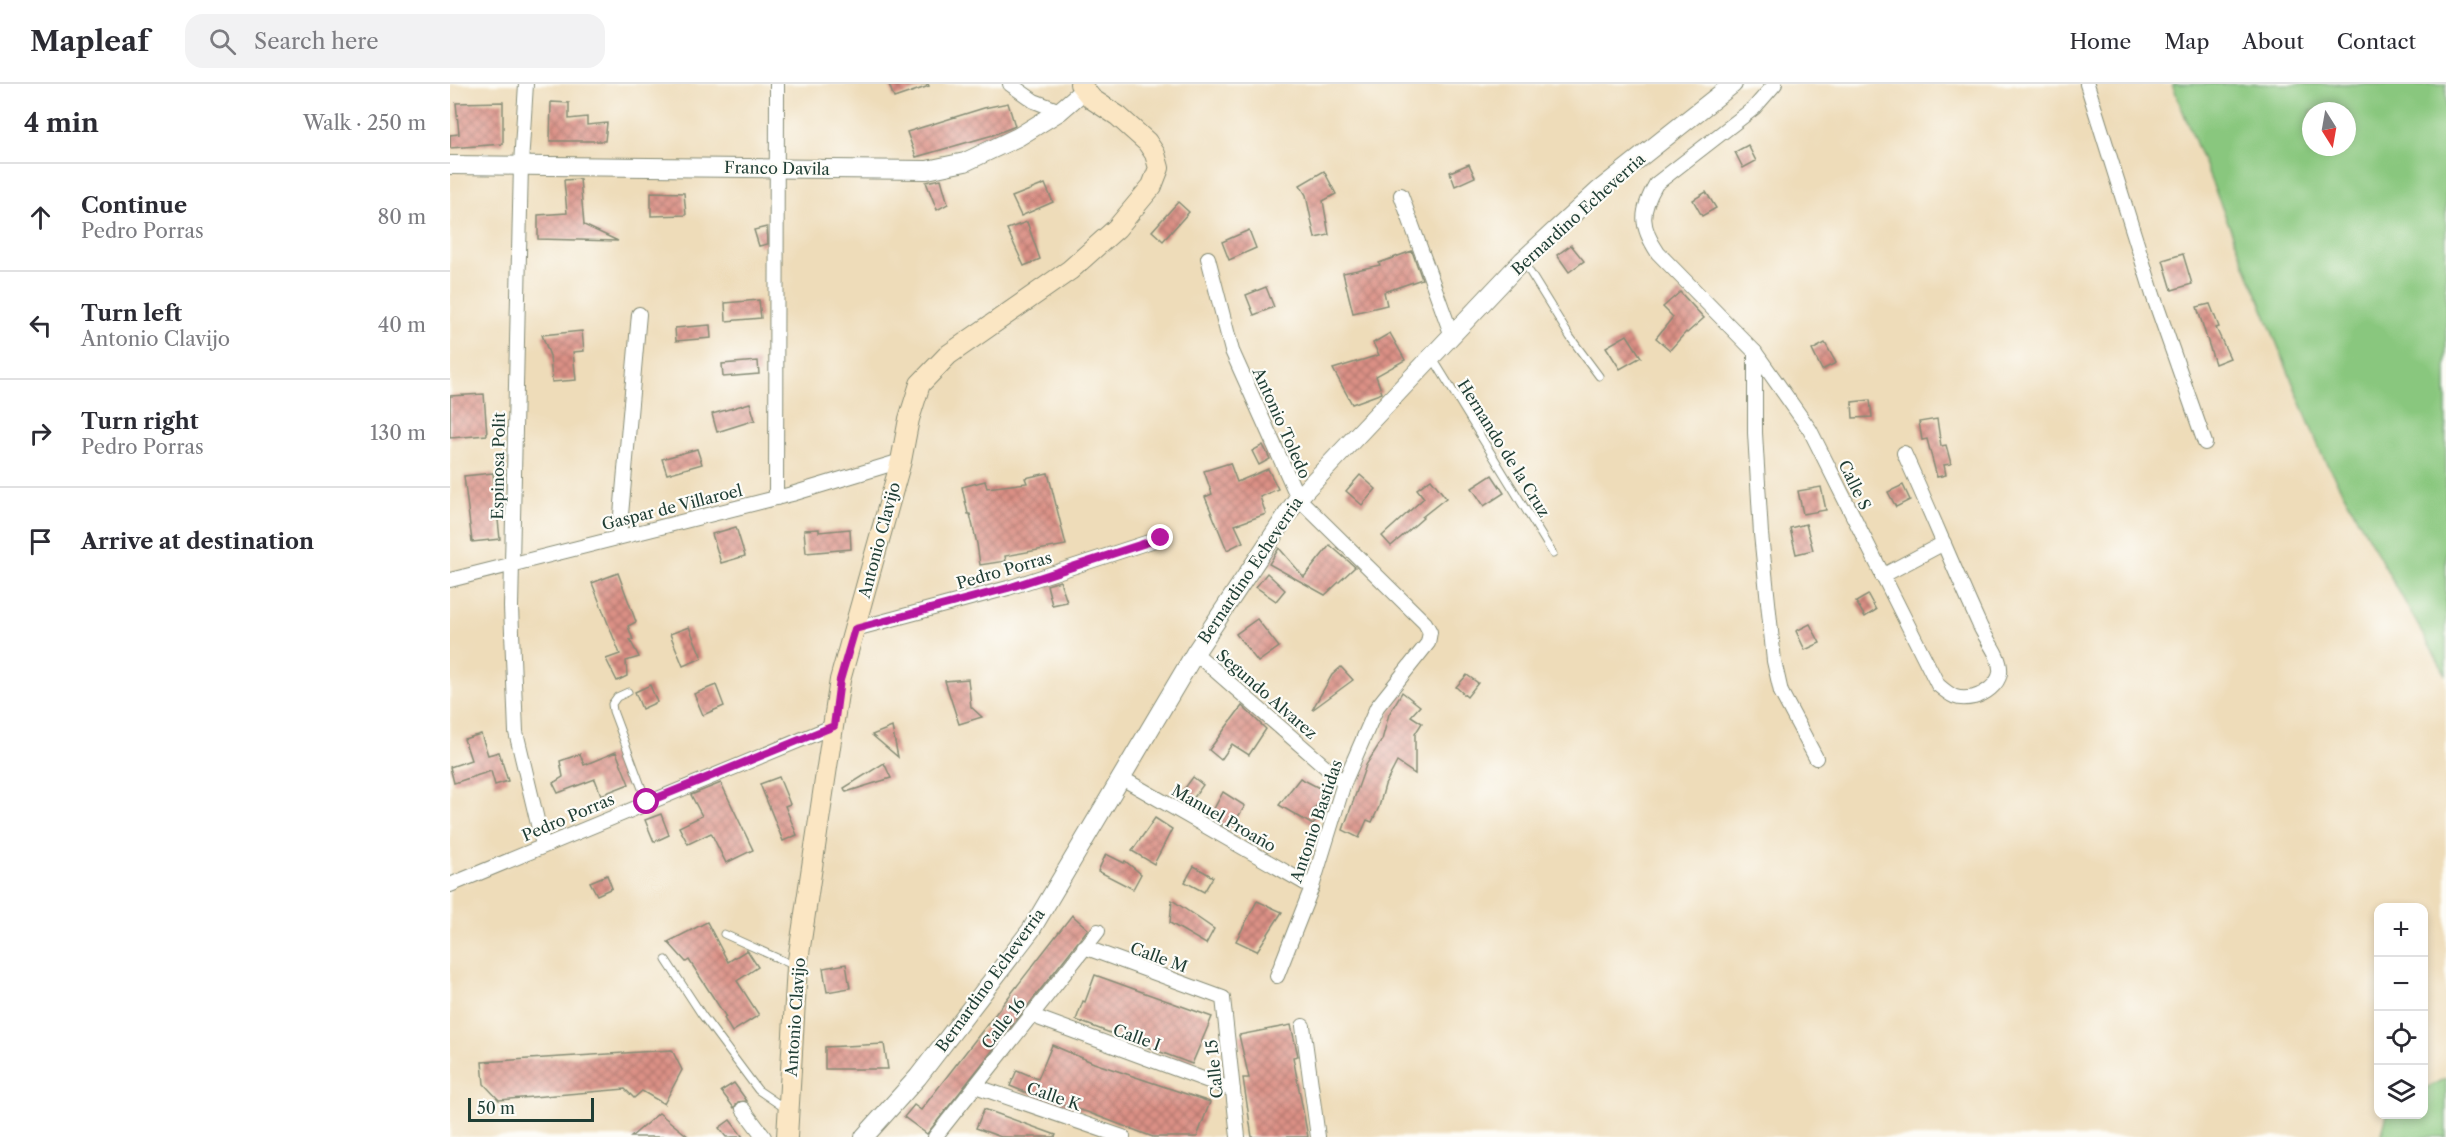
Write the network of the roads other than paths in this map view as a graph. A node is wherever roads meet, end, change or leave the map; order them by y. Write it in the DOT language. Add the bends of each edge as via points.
graph roads {
  1 [pos="526,84"];
  2 [pos="777,84"];
  3 [pos="1010,84"];
  4 [pos="1733,84"];
  5 [pos="1775,84"];
  6 [pos="2086,84"];
  7 [pos="1082,87"];
  8 [pos="1060,111"];
  9 [pos="520,164"];
  10 [pos="450,165"];
  11 [pos="776,168"];
  12 [pos="1401,195"];
  13 [pos="1208,258"];
  14 [pos="1523,260"];
  15 [pos="639,314"];
  16 [pos="1452,336"];
  17 [pos="1755,352"];
  18 [pos="1432,357"];
  19 [pos="1599,376"];
  20 [pos="2205,443"];
  21 [pos="1904,453"];
  22 [pos="901,461"];
  23 [pos="776,498"];
  24 [pos="1298,498"];
  25 [pos="619,537"];
  26 [pos="1161,538"];
  27 [pos="1944,543"];
  28 [pos="1553,554"];
  29 [pos="513,564"];
  30 [pos="1882,576"];
  31 [pos="450,580"];
  32 [pos="1425,623"];
  33 [pos="855,629"];
  34 [pos="1195,653"];
  35 [pos="628,692"];
  36 [pos="834,726"];
  37 [pos="1816,758"];
  38 [pos="1120,777"];
  39 [pos="1344,783"];
  40 [pos="647,802"];
  41 [pos="543,845"];
  42 [pos="450,885"];
  43 [pos="1312,887"];
  44 [pos="1098,931"];
  45 [pos="724,934"];
  46 [pos="1084,946"];
  47 [pos="666,960"];
  48 [pos="797,967"];
  49 [pos="1277,976"];
  50 [pos="1223,998"];
  51 [pos="1030,1015"];
  52 [pos="1303,1026"];
  53 [pos="975,1086"];
  54 [pos="1233,1090"];
  55 [pos="743,1109"];
  56 [pos="788,1110"];
  57 [pos="764,1137"];
  58 [pos="787,1137"];
  59 [pos="864,1137"];
  60 [pos="935,1137"];
  61 [pos="1123,1137"];
  62 [pos="1238,1137"];
  63 [pos="1318,1137"];
  1 -- 9 [label="street, Espinosa Polit"];
  2 -- 11 [label="street"];
  3 -- 8 [label="street"];
  4 -- 14 [label="street, Bernardino Echeverria" via="1598,191"];
  5 -- 17 [label="street, Calle S" via="1754,108 1656,184 1643,219 1647,237 1658,253"];
  6 -- 20 [label="street"];
  7 -- 8 [label="street, Franco Davila"];
  7 -- 22 [label="main road, Antonio Clavijo" via="1147,142 1159,168 1152,186 1117,228 1070,270 948,355 920,384"];
  8 -- 11 [label="street, Franco Davila" via="1018,137 965,162 927,170"];
  9 -- 10 [label="street, Franco Davila"];
  9 -- 11 [label="street, Franco Davila"];
  9 -- 29 [label="street, Espinosa Polit"];
  11 -- 23 [label="street"];
  12 -- 16 [label="street"];
  13 -- 24 [label="street, Antonio Toledo" via="1232,351"];
  14 -- 16 [label="street, Bernardino Echeverria"];
  14 -- 19 [label="lane"];
  15 -- 25 [label="street"];
  16 -- 18 [label="street, Bernardino Echeverria"];
  17 -- 30 [label="street, Calle S" via="1810,430"];
  17 -- 37 [label="street" via="1755,433 1774,661 1781,692"];
  18 -- 24 [label="street, Bernardino Echeverria"];
  18 -- 28 [label="lane, Hernando de la Cruz"];
  21 -- 27 [label="street, Calle S"];
  22 -- 23 [label="street, Gaspar de Villaroel"];
  22 -- 33 [label="main road, Antonio Clavijo"];
  23 -- 25 [label="street, Gaspar de Villaroel"];
  24 -- 32 [label="street, Antonio Toledo"];
  24 -- 34 [label="street, Bernardino Echeverria"];
  25 -- 29 [label="street, Gaspar de Villaroel"];
  26 -- 33 [label="street, Pedro Porras" via="1008,588"];
  27 -- 30 [label="street"];
  27 -- 30 [label="street, Calle S" via="1980,628 1998,659 2000,673 1993,686 1980,696 1952,697 1938,685"];
  29 -- 31 [label="street, Gaspar de Villaroel"];
  29 -- 41 [label="street, Espinosa Polit" via="516,732"];
  32 -- 39 [label="street, Antonio Bastidas" via="1430,632 1428,644 1377,707"];
  33 -- 36 [label="main road, Antonio Clavijo" via="840,680"];
  34 -- 38 [label="street, Bernardino Echeverria"];
  34 -- 39 [label="street, Segundo Alvarez"];
  35 -- 40 [label="lane" via="616,697 613,711"];
  36 -- 40 [label="street, Pedro Porras"];
  36 -- 48 [label="main road, Antonio Clavijo"];
  38 -- 43 [label="street, Manuel Proaño"];
  38 -- 59 [label="street, Bernardino Echeverria" via="1031,930 918,1077"];
  39 -- 43 [label="street, Antonio Bastidas"];
  40 -- 41 [label="street, Pedro Porras"];
  41 -- 42 [label="street, Pedro Porras"];
  43 -- 49 [label="street, Antonio Bastidas"];
  44 -- 46 [label="street, Calle 16"];
  45 -- 48 [label="lane"];
  46 -- 50 [label="street, Calle M"];
  46 -- 51 [label="street, Calle 16"];
  47 -- 56 [label="lane" via="758,1090"];
  48 -- 56 [label="main road, Antonio Clavijo"];
  50 -- 54 [label="street, Calle 15"];
  51 -- 53 [label="street, Calle 16"];
  51 -- 54 [label="street, Calle I"];
  52 -- 63 [label="street"];
  53 -- 60 [label="street, Calle 16"];
  53 -- 61 [label="street, Calle K"];
  54 -- 62 [label="street, Calle 15"];
  55 -- 57 [label="street"];
  56 -- 58 [label="main road, Antonio Clavijo"];
}
